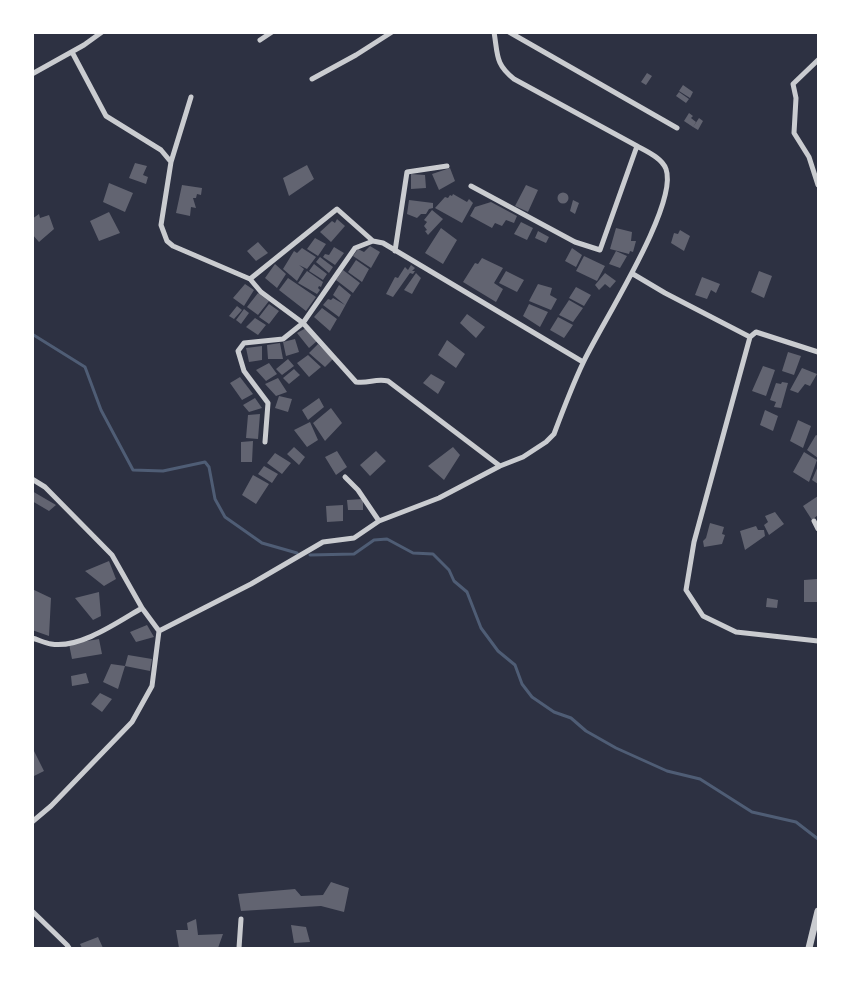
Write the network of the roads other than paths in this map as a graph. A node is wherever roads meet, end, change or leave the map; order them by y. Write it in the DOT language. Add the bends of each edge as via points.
graph roads {
  1 [pos="102,32"];
  2 [pos="272,32"];
  3 [pos="392,32"];
  4 [pos="494,32"];
  5 [pos="509,32"];
  6 [pos="260,40"];
  7 [pos="72,52"];
  8 [pos="818,60"];
  9 [pos="32,74"];
  10 [pos="312,79"];
  11 [pos="191,97"];
  12 [pos="678,128"];
  13 [pos="637,146"];
  14 [pos="171,162"];
  15 [pos="447,166"];
  16 [pos="818,185"];
  17 [pos="471,186"];
  18 [pos="372,241"];
  19 [pos="394,251"];
  20 [pos="632,274"];
  21 [pos="250,279"];
  22 [pos="303,323"];
  23 [pos="750,337"];
  24 [pos="818,352"];
  25 [pos="583,362"];
  26 [pos="265,442"];
  27 [pos="500,466"];
  28 [pos="345,477"];
  29 [pos="32,479"];
  30 [pos="814,520"];
  31 [pos="379,521"];
  32 [pos="818,529"];
  33 [pos="142,608"];
  34 [pos="159,631"];
  35 [pos="32,638"];
  36 [pos="818,641"];
  37 [pos="32,822"];
  38 [pos="32,911"];
  39 [pos="818,911"];
  40 [pos="241,919"];
  41 [pos="68,948"];
  42 [pos="239,948"];
  43 [pos="809,948"];
  1 -- 7 [label="street"];
  2 -- 6 [label="street"];
  3 -- 10 [label="street"];
  4 -- 13 [label="street" via="500,64 514,79"];
  5 -- 12 [label="street"];
  7 -- 9 [label="street"];
  7 -- 14 [label="street" via="106,116 160,150"];
  8 -- 16 [label="street" via="793,84 796,98 794,133 809,157"];
  11 -- 14 [label="street"];
  13 -- 17 [label="street" via="600,250 575,242"];
  13 -- 20 [label="street" via="666,168 667,186"];
  14 -- 21 [label="street" via="162,225 167,241"];
  15 -- 19 [label="street" via="407,172"];
  18 -- 19 [label="street"];
  18 -- 21 [label="street" via="337,209"];
  18 -- 22 [label="street" via="355,248"];
  19 -- 25 [label="street"];
  20 -- 23 [label="street"];
  20 -- 25 [label="street"];
  21 -- 22 [label="street" via="261,292"];
  22 -- 26 [label="street" via="283,339 244,343 238,352 244,372 268,403"];
  22 -- 27 [label="street" via="356,382 388,381"];
  23 -- 24 [label="street" via="756,332"];
  23 -- 36 [label="street" via="694,542 686,590 703,616 736,632"];
  25 -- 27 [label="street" via="554,434 523,457"];
  27 -- 31 [label="street" via="439,498"];
  28 -- 31 [label="street"];
  29 -- 33 [label="street" via="45,487 112,555"];
  30 -- 32 [label="street"];
  31 -- 34 [label="street" via="354,538 322,542 251,584"];
  33 -- 34 [label="street"];
  33 -- 35 [label="street" via="93,637 62,644"];
  34 -- 37 [label="street" via="152,686 132,722"];
  38 -- 41 [label="street"];
  39 -- 43 [label="street"];
  40 -- 42 [label="street"];
}
